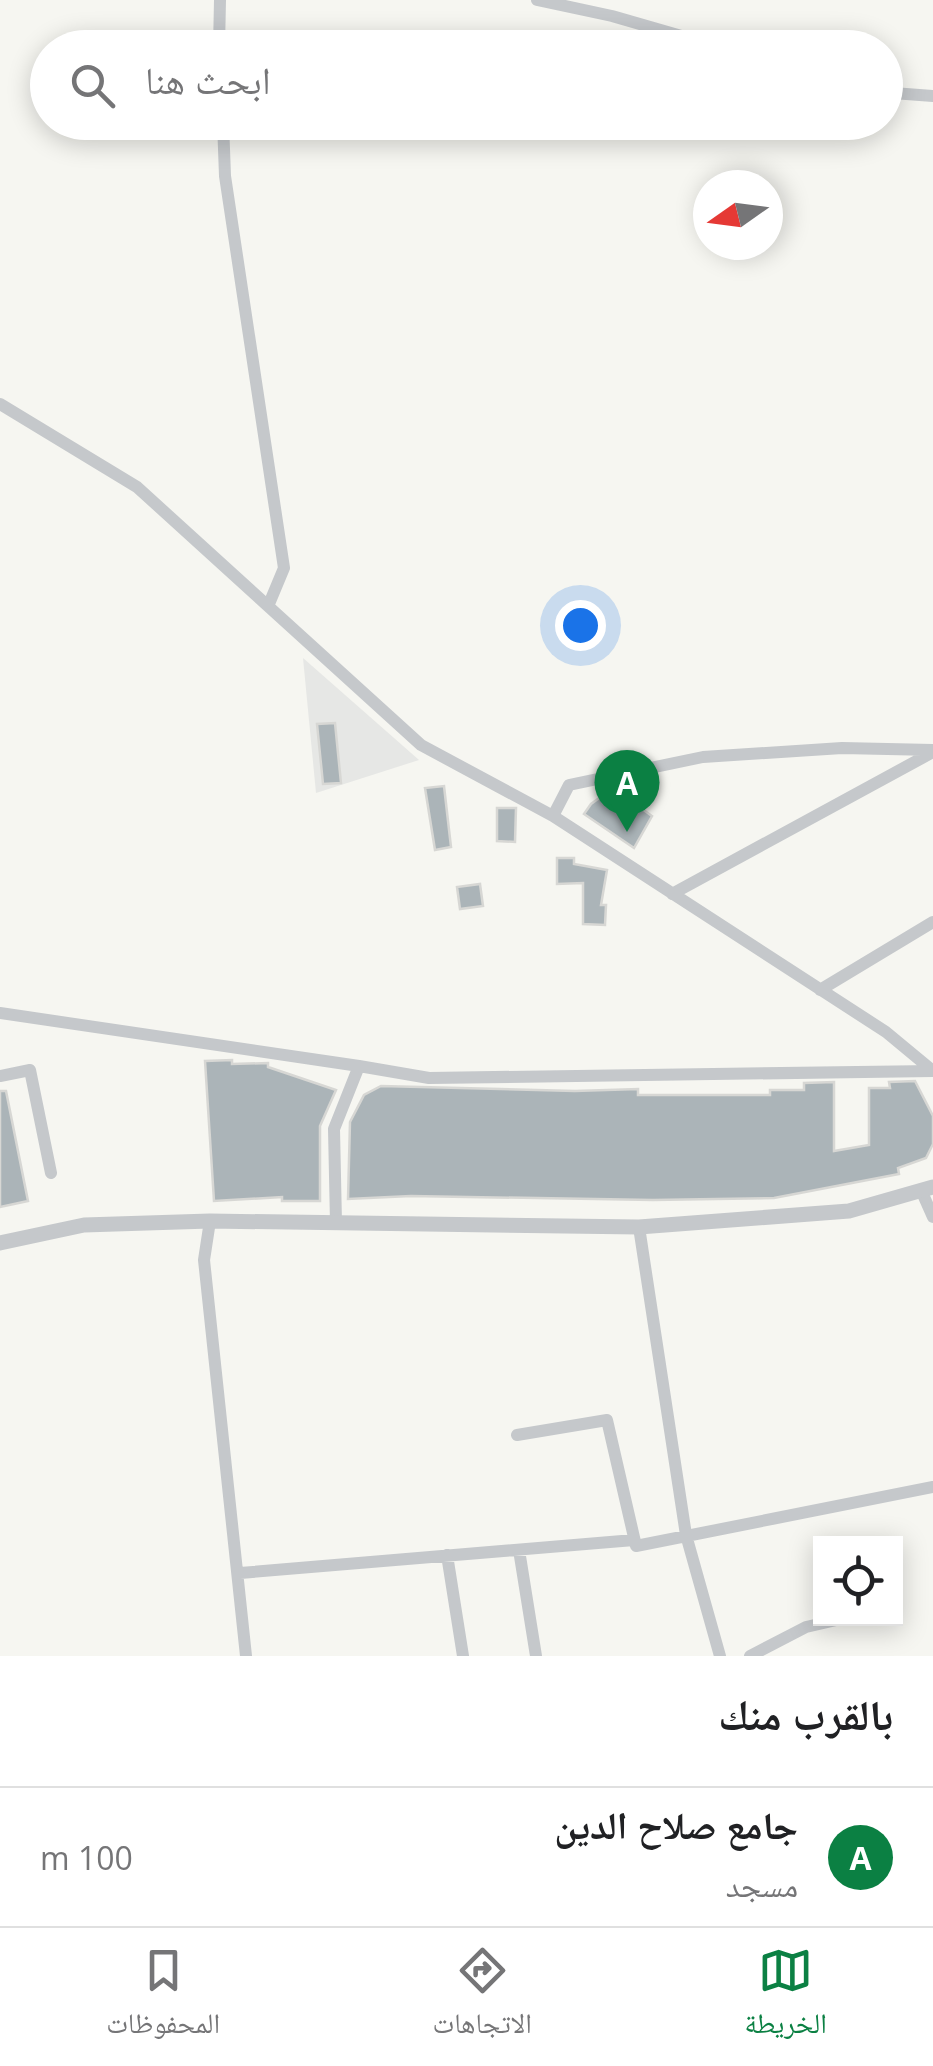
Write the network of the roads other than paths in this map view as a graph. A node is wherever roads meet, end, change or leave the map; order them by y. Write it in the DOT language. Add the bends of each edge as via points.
graph roads {
  1 [pos="220,0"];
  2 [pos="537,0"];
  3 [pos="219,30"];
  4 [pos="661,30"];
  5 [pos="903,94"];
  6 [pos="933,96"];
  7 [pos="224,140"];
  8 [pos="0,404"];
  9 [pos="268,604"];
  10 [pos="933,751"];
  11 [pos="552,816"];
  12 [pos="672,894"];
  13 [pos="933,922"];
  14 [pos="820,990"];
  15 [pos="0,1014"];
  16 [pos="358,1066"];
  17 [pos="933,1071"];
  18 [pos="0,1076"];
  19 [pos="50,1173"];
  20 [pos="927,1188"];
  21 [pos="933,1217"];
  22 [pos="210,1221"];
  23 [pos="336,1223"];
  24 [pos="640,1227"];
  25 [pos="0,1243"];
  26 [pos="517,1435"];
  27 [pos="933,1486"];
  28 [pos="686,1535"];
  29 [pos="634,1540"];
  30 [pos="518,1550"];
  31 [pos="447,1556"];
  32 [pos="240,1572"];
  33 [pos="813,1625"];
  34 [pos="246,1656"];
  35 [pos="463,1656"];
  36 [pos="536,1656"];
  37 [pos="720,1656"];
  38 [pos="750,1656"];
  1 -- 3 [label="street"];
  2 -- 4 [label="street"];
  5 -- 6 [label="street"];
  7 -- 9 [label="street" via="284,568"];
  8 -- 9 [label="street" via="137,487"];
  9 -- 11 [label="street" via="422,744"];
  10 -- 11 [label="street" via="703,756 570,784"];
  10 -- 12 [label="street"];
  11 -- 12 [label="street"];
  12 -- 14 [label="street"];
  13 -- 14 [label="street"];
  14 -- 17 [label="street"];
  15 -- 16 [label="street"];
  16 -- 17 [label="street" via="429,1078"];
  16 -- 23 [label="street" via="334,1129"];
  18 -- 19 [label="street" via="30,1070"];
  20 -- 21 [label="street"];
  20 -- 24 [label="street" via="849,1210"];
  22 -- 23 [label="street"];
  22 -- 25 [label="street" via="84,1224"];
  22 -- 32 [label="street" via="204,1260"];
  23 -- 24 [label="street"];
  24 -- 28 [label="street"];
  26 -- 29 [label="street" via="607,1420"];
  27 -- 28 [label="street"];
  28 -- 29 [label="street" via="636,1546"];
  28 -- 37 [label="street"];
  29 -- 30 [label="street"];
  30 -- 31 [label="street"];
  30 -- 36 [label="street"];
  31 -- 32 [label="street"];
  31 -- 35 [label="street"];
  32 -- 34 [label="street"];
  33 -- 38 [label="street"];
}
